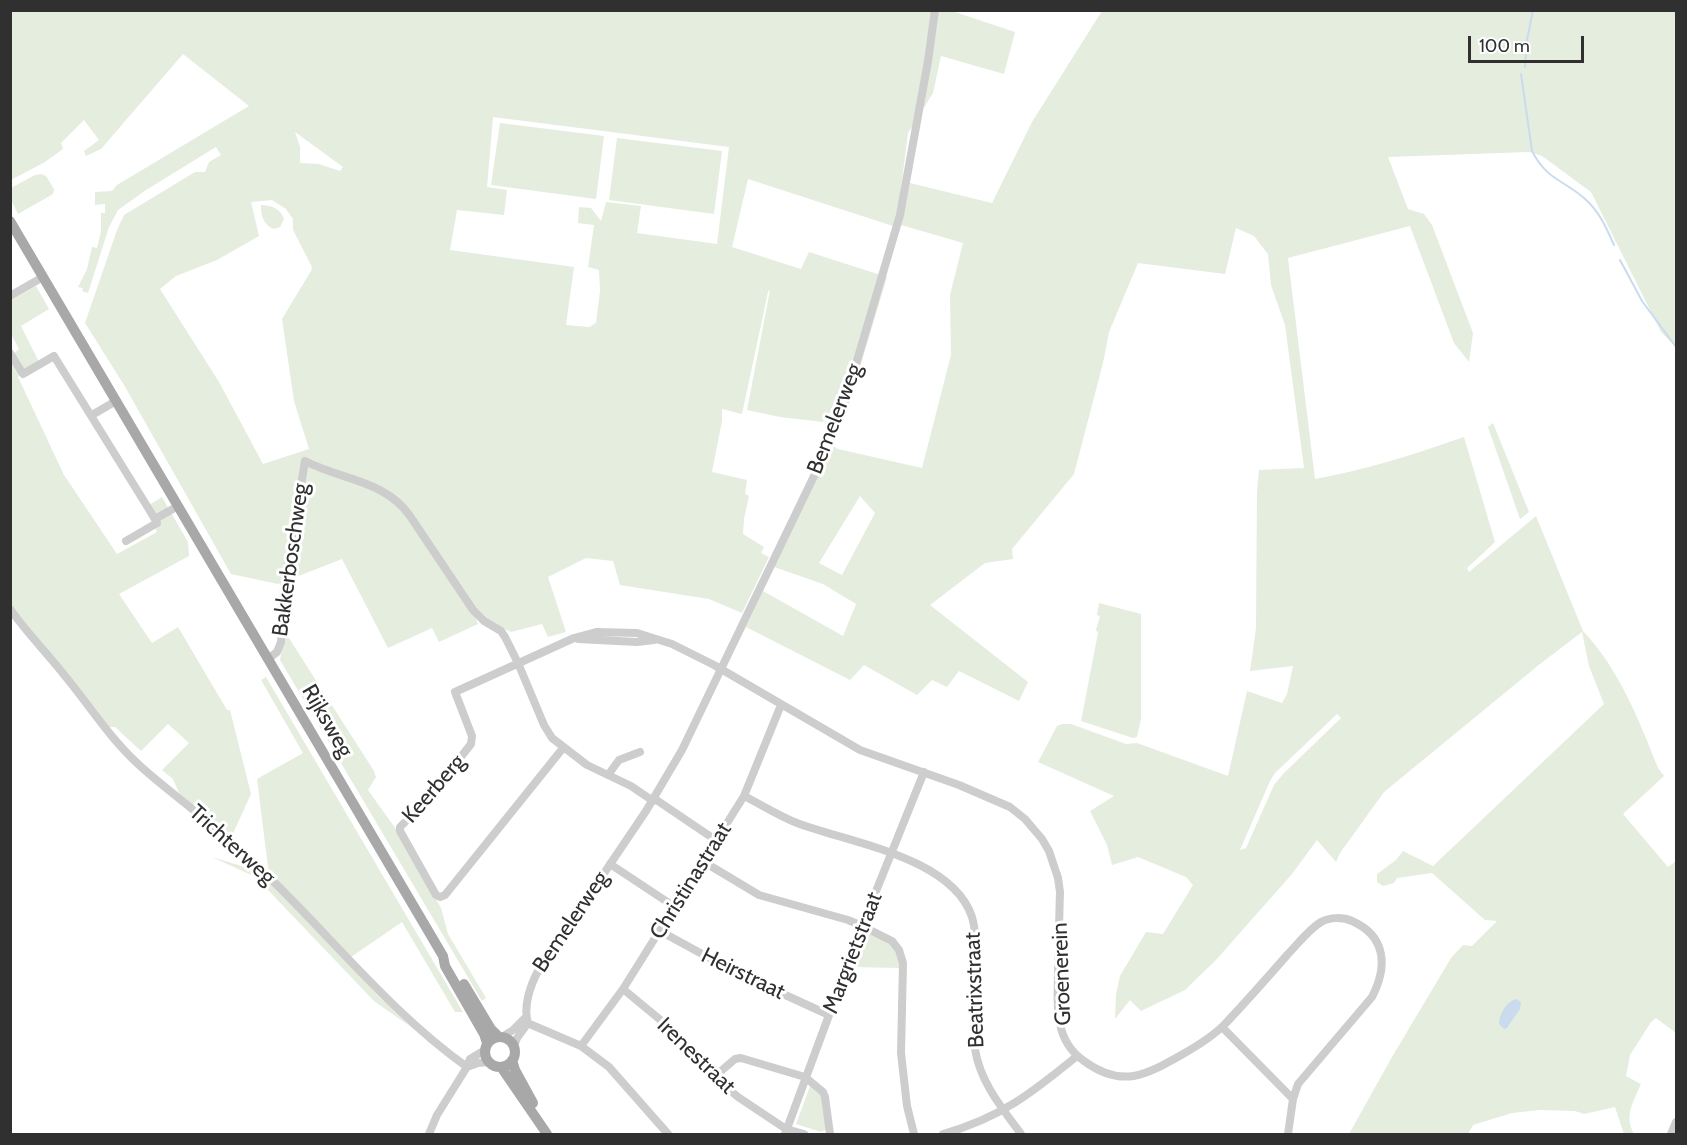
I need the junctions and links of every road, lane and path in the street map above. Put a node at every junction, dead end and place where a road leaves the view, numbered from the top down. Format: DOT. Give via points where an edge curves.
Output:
graph roads {
  1 [pos="935,10"];
  2 [pos="10,221"];
  3 [pos="43,277"];
  4 [pos="10,296"];
  5 [pos="11,354"];
  6 [pos="116,401"];
  7 [pos="92,415"];
  8 [pos="178,506"];
  9 [pos="155,519"];
  10 [pos="126,541"];
  11 [pos="10,609"];
  12 [pos="268,659"];
  13 [pos="518,663"];
  14 [pos="721,669"];
  15 [pos="780,705"];
  16 [pos="563,748"];
  17 [pos="640,752"];
  18 [pos="924,772"];
  19 [pos="608,775"];
  20 [pos="744,796"];
  21 [pos="654,800"];
  22 [pos="717,841"];
  23 [pos="892,854"];
  24 [pos="704,862"];
  25 [pos="610,864"];
  26 [pos="675,907"];
  27 [pos="862,926"];
  28 [pos="660,931"];
  29 [pos="443,956"];
  30 [pos="623,989"];
  31 [pos="829,1015"];
  32 [pos="526,1020"];
  33 [pos="1222,1027"];
  34 [pos="500,1037"];
  35 [pos="486,1047"];
  36 [pos="514,1047"];
  37 [pos="580,1047"];
  38 [pos="1077,1056"];
  39 [pos="512,1060"];
  40 [pos="489,1062"];
  41 [pos="467,1067"];
  42 [pos="501,1067"];
  43 [pos="714,1077"];
  44 [pos="805,1077"];
  45 [pos="1293,1099"];
  46 [pos="1004,1111"];
  47 [pos="1677,1122"];
  48 [pos="545,1130"];
  49 [pos="785,1132"];
  50 [pos="429,1134"];
  51 [pos="668,1134"];
  52 [pos="804,1134"];
  53 [pos="830,1134"];
  54 [pos="914,1134"];
  55 [pos="943,1134"];
  56 [pos="1021,1134"];
  57 [pos="1288,1134"];
  58 [pos="1671,1134"];
  1 -- 14 [label="street, Bemelerweg" via="900,214 853,377 827,449"];
  2 -- 3 [label="main road, Rijksweg"];
  3 -- 4 [label="street"];
  3 -- 6 [label="main road, Rijksweg"];
  5 -- 7 [label="street" via="23,374 54,356"];
  6 -- 7 [label="street"];
  6 -- 8 [label="main road, Rijksweg"];
  7 -- 9 [label="street"];
  8 -- 9 [label="street"];
  8 -- 12 [label="main road, Rijksweg"];
  9 -- 10 [label="street" via="157,523"];
  11 -- 41 [label="street, Trichterweg" via="137,763 266,875 385,998"];
  12 -- 13 [label="street, Bakkerboschweg" via="278,652 281,642 284,588 305,461 375,487 398,501 473,610 501,631"];
  12 -- 29 [label="main road, Rijksweg"];
  13 -- 14 [label="street, Groenerein" via="574,638 656,640"];
  13 -- 16 [label="street, Bakkerboschweg" via="548,732"];
  13 -- 16 [label="street, Keerberg" via="455,692 472,736 471,744 400,827 436,895 445,895"];
  14 -- 15 [label="street, Groenerein"];
  14 -- 21 [label="street, Bemelerweg"];
  15 -- 18 [label="street, Groenerein" via="860,750"];
  15 -- 20 [label="street, Christinastraat"];
  16 -- 19 [label="street, Bakkerboschweg"];
  17 -- 19 [label="street" via="619,760"];
  18 -- 23 [label="street, Margrietstraat"];
  18 -- 38 [label="street, Groenerein" via="1010,807 1033,827 1049,851 1060,892 1059,1023 1067,1044"];
  19 -- 21 [label="street, Bakkerboschweg"];
  20 -- 22 [label="street, Christinastraat"];
  20 -- 23 [label="street, Beatrixstraat" via="796,822"];
  21 -- 22 [label="street"];
  21 -- 25 [label="street, Bemelerweg"];
  22 -- 24 [label="street, Christinastraat"];
  23 -- 27 [label="street, Margrietstraat"];
  23 -- 46 [label="street, Beatrixstraat" via="946,881 968,907 976,939 976,1059"];
  24 -- 26 [label="street, Christinastraat"];
  24 -- 27 [label="street" via="759,895"];
  25 -- 26 [label="street, Bemelerweg"];
  25 -- 32 [label="street, Bemelerweg" via="538,971 530,988"];
  26 -- 28 [label="street, Christinastraat"];
  27 -- 31 [label="street, Margrietstraat"];
  27 -- 54 [label="street" via="892,941 903,963 901,1053"];
  28 -- 30 [label="street, Christinastraat"];
  28 -- 31 [label="street, Heirstraat" via="735,972"];
  29 -- 34 [label="main road, Rijksweg" via="451,962 491,1029"];
  29 -- 35 [label="main road, Rijksweg" via="484,1034"];
  30 -- 37 [label="street, Christinastraat"];
  30 -- 43 [label="street, Irenestraat" via="675,1032"];
  31 -- 44 [label="street, Margrietstraat"];
  32 -- 34 [label="street"];
  32 -- 36 [label="street, Bemelerweg"];
  32 -- 37 [label="street"];
  33 -- 38 [label="street, Groenerein" via="1140,1076 1104,1074"];
  33 -- 45 [label="street"];
  33 -- 45 [label="street, Groenerein" via="1321,922 1333,918 1348,920 1371,932 1381,957 1380,981 1372,997 1298,1084"];
  34 -- 35 [label="main road"];
  34 -- 36 [label="main road" via="510,1040"];
  35 -- 40 [label="main road"];
  35 -- 41 [label="street" via="470,1059"];
  36 -- 39 [label="main road"];
  37 -- 51 [label="street" via="609,1067"];
  38 -- 46 [label="street"];
  39 -- 42 [label="main road"];
  39 -- 48 [label="main road"];
  40 -- 41 [label="street"];
  40 -- 42 [label="main road"];
  41 -- 50 [label="street"];
  42 -- 48 [label="main road"];
  43 -- 44 [label="street" via="741,1058"];
  43 -- 49 [label="street, Irenestraat"];
  44 -- 49 [label="street, Margrietstraat"];
  44 -- 53 [label="street" via="823,1092"];
  45 -- 57 [label="street, Groenerein"];
  46 -- 55 [label="street"];
  46 -- 56 [label="street, Beatrixstraat"];
  47 -- 58 [label="street"];
  49 -- 52 [label="street, Irenestraat"];
}
